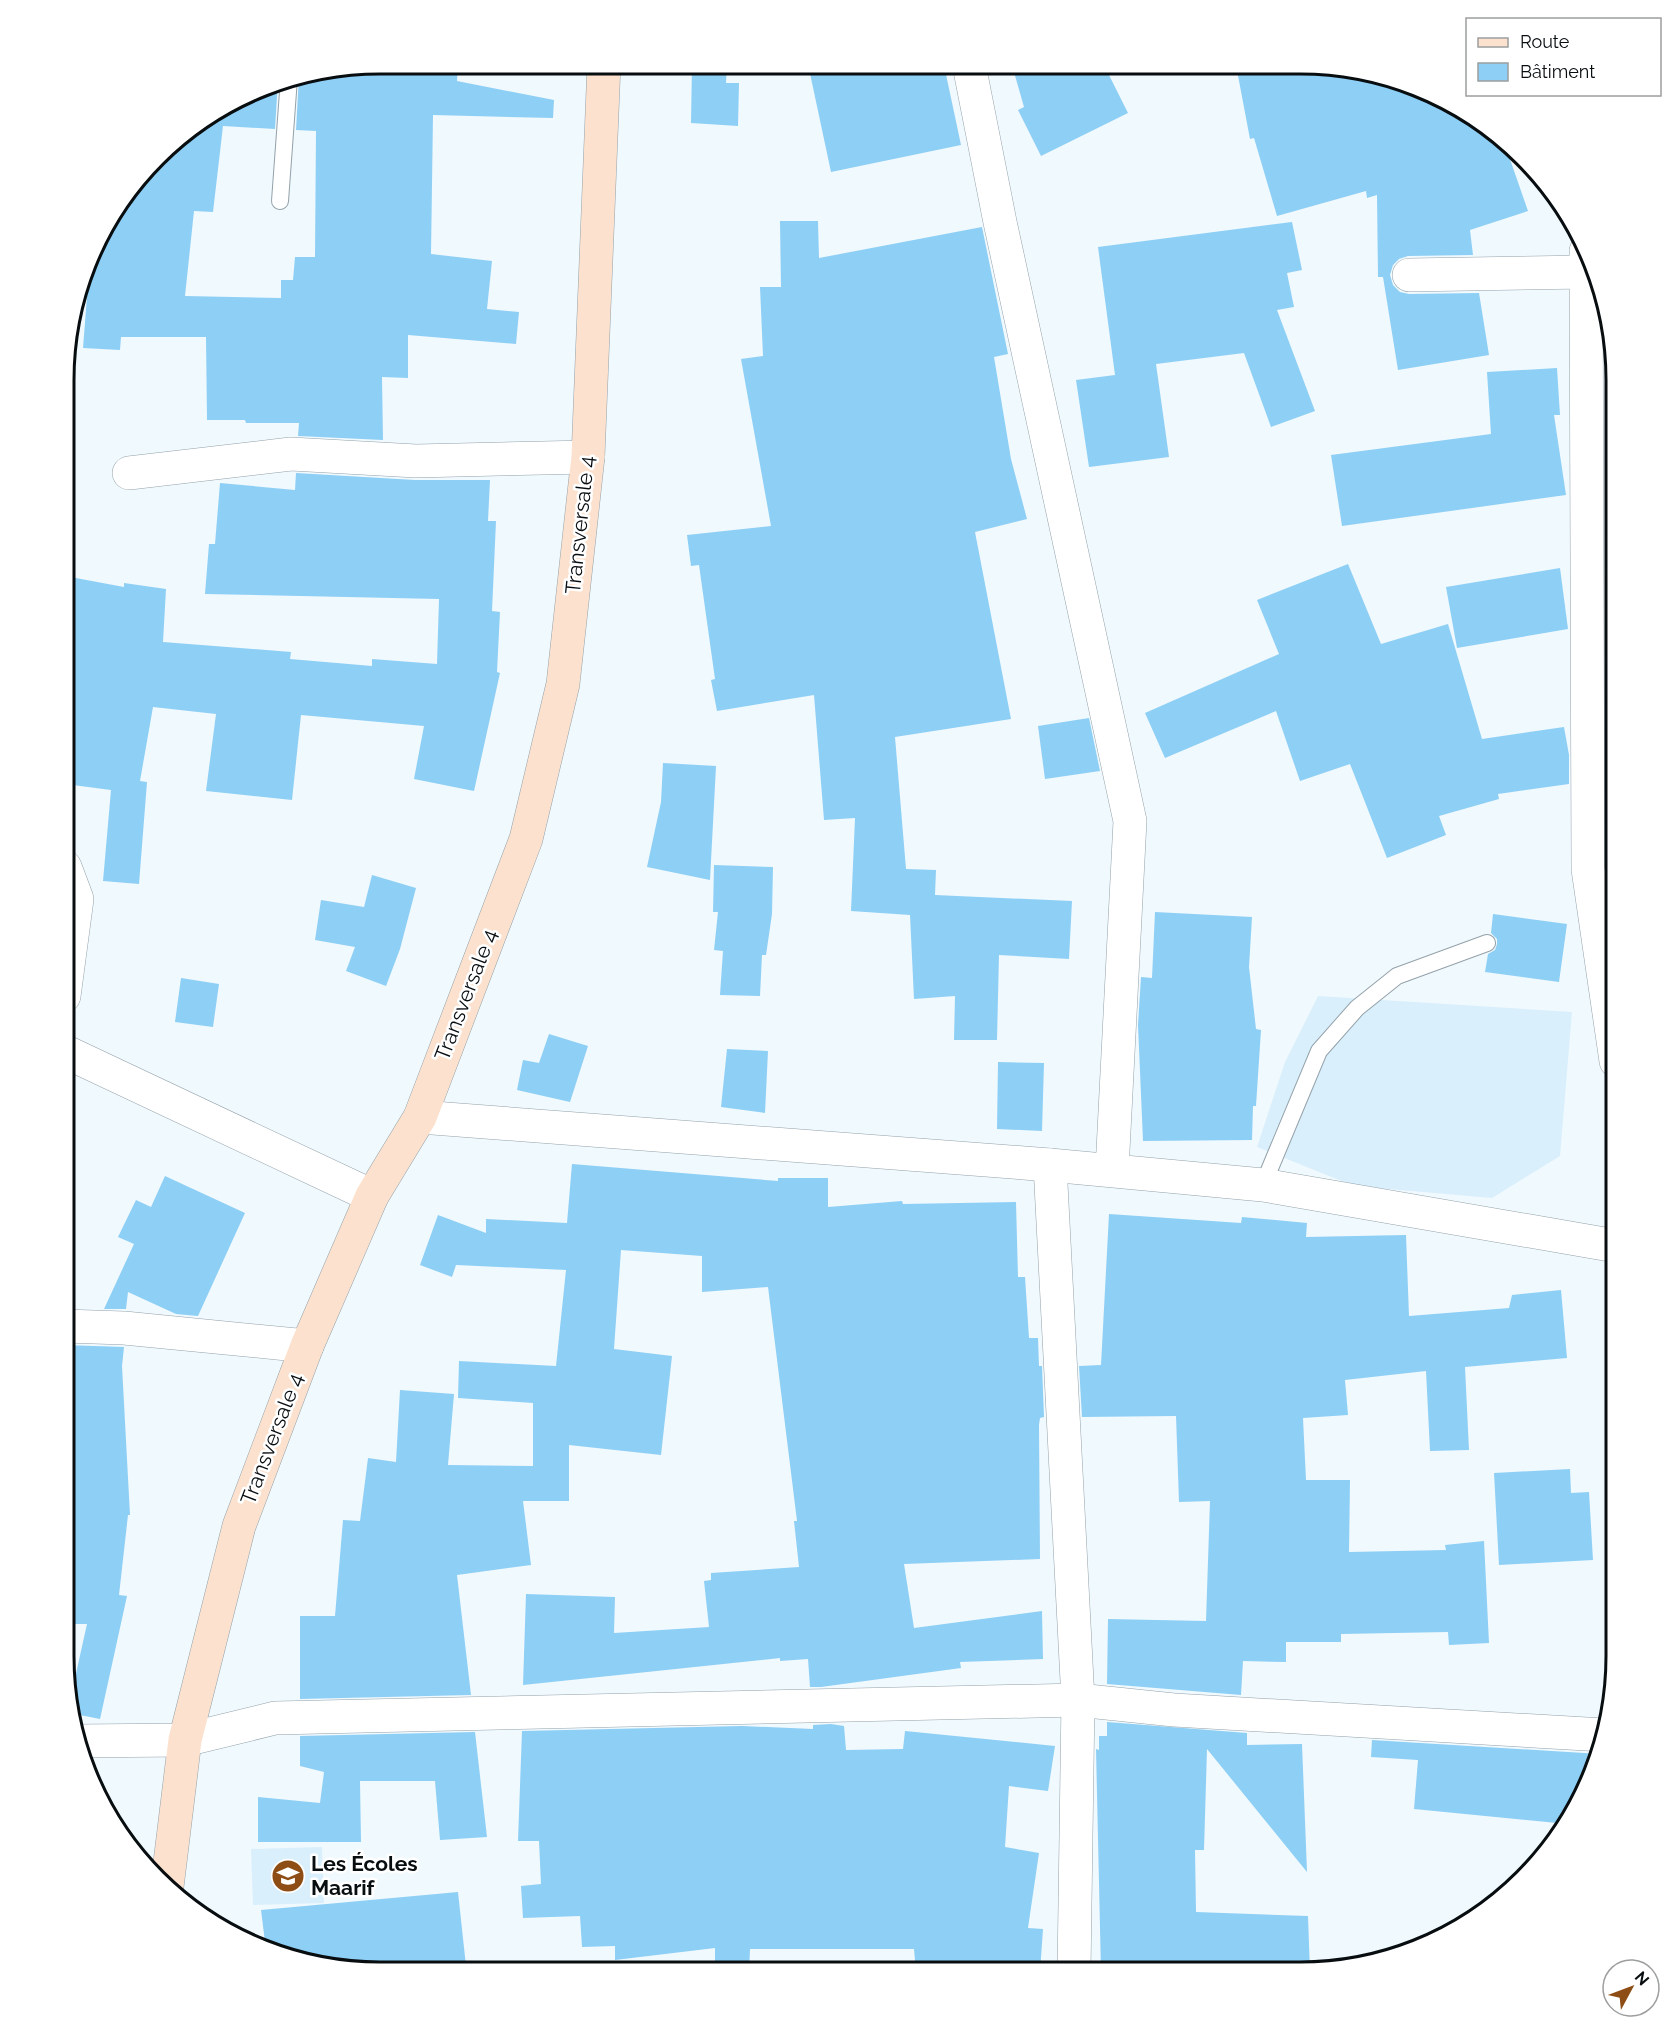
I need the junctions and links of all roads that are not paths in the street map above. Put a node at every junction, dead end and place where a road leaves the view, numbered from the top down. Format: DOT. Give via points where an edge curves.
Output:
graph roads {
  1 [pos="604,74"];
  2 [pos="971,74"];
  3 [pos="288,88"];
  4 [pos="280,201"];
  5 [pos="1581,261"];
  6 [pos="1586,273"];
  7 [pos="1409,275"];
  8 [pos="588,457"];
  9 [pos="129,473"];
  10 [pos="74,893"];
  11 [pos="74,915"];
  12 [pos="1487,943"];
  13 [pos="1606,992"];
  14 [pos="74,1056"];
  15 [pos="420,1117"];
  16 [pos="1050,1165"];
  17 [pos="1112,1170"];
  18 [pos="1263,1185"];
  19 [pos="372,1196"];
  20 [pos="1606,1244"];
  21 [pos="74,1326"];
  22 [pos="307,1346"];
  23 [pos="1078,1700"];
  24 [pos="1595,1734"];
  25 [pos="185,1740"];
  26 [pos="86,1741"];
  27 [pos="168,1877"];
  28 [pos="1074,1962"];
  1 -- 8 [label="main road, Transversale 4"];
  2 -- 17 [label="street" via="1130,821"];
  3 -- 4 [label="lane"];
  5 -- 7 [label="street"];
  6 -- 13 [label="street" via="1588,869"];
  8 -- 9 [label="street" via="416,461 291,454"];
  8 -- 15 [label="main road, Transversale 4" via="563,684 525,839"];
  10 -- 11 [label="street"];
  12 -- 18 [label="lane" via="1397,976 1357,1008 1319,1051"];
  14 -- 19 [label="street"];
  15 -- 16 [label="street"];
  15 -- 19 [label="main road, Transversale 4"];
  16 -- 17 [label="street"];
  16 -- 23 [label="street"];
  17 -- 18 [label="street"];
  18 -- 20 [label="street"];
  19 -- 22 [label="main road, Transversale 4"];
  21 -- 22 [label="street"];
  22 -- 25 [label="main road, Transversale 4" via="239,1526"];
  23 -- 24 [label="street" via="1174,1710"];
  23 -- 25 [label="street" via="275,1718"];
  23 -- 28 [label="street"];
  25 -- 26 [label="street"];
  25 -- 27 [label="main road, Transversale 4"];
}
